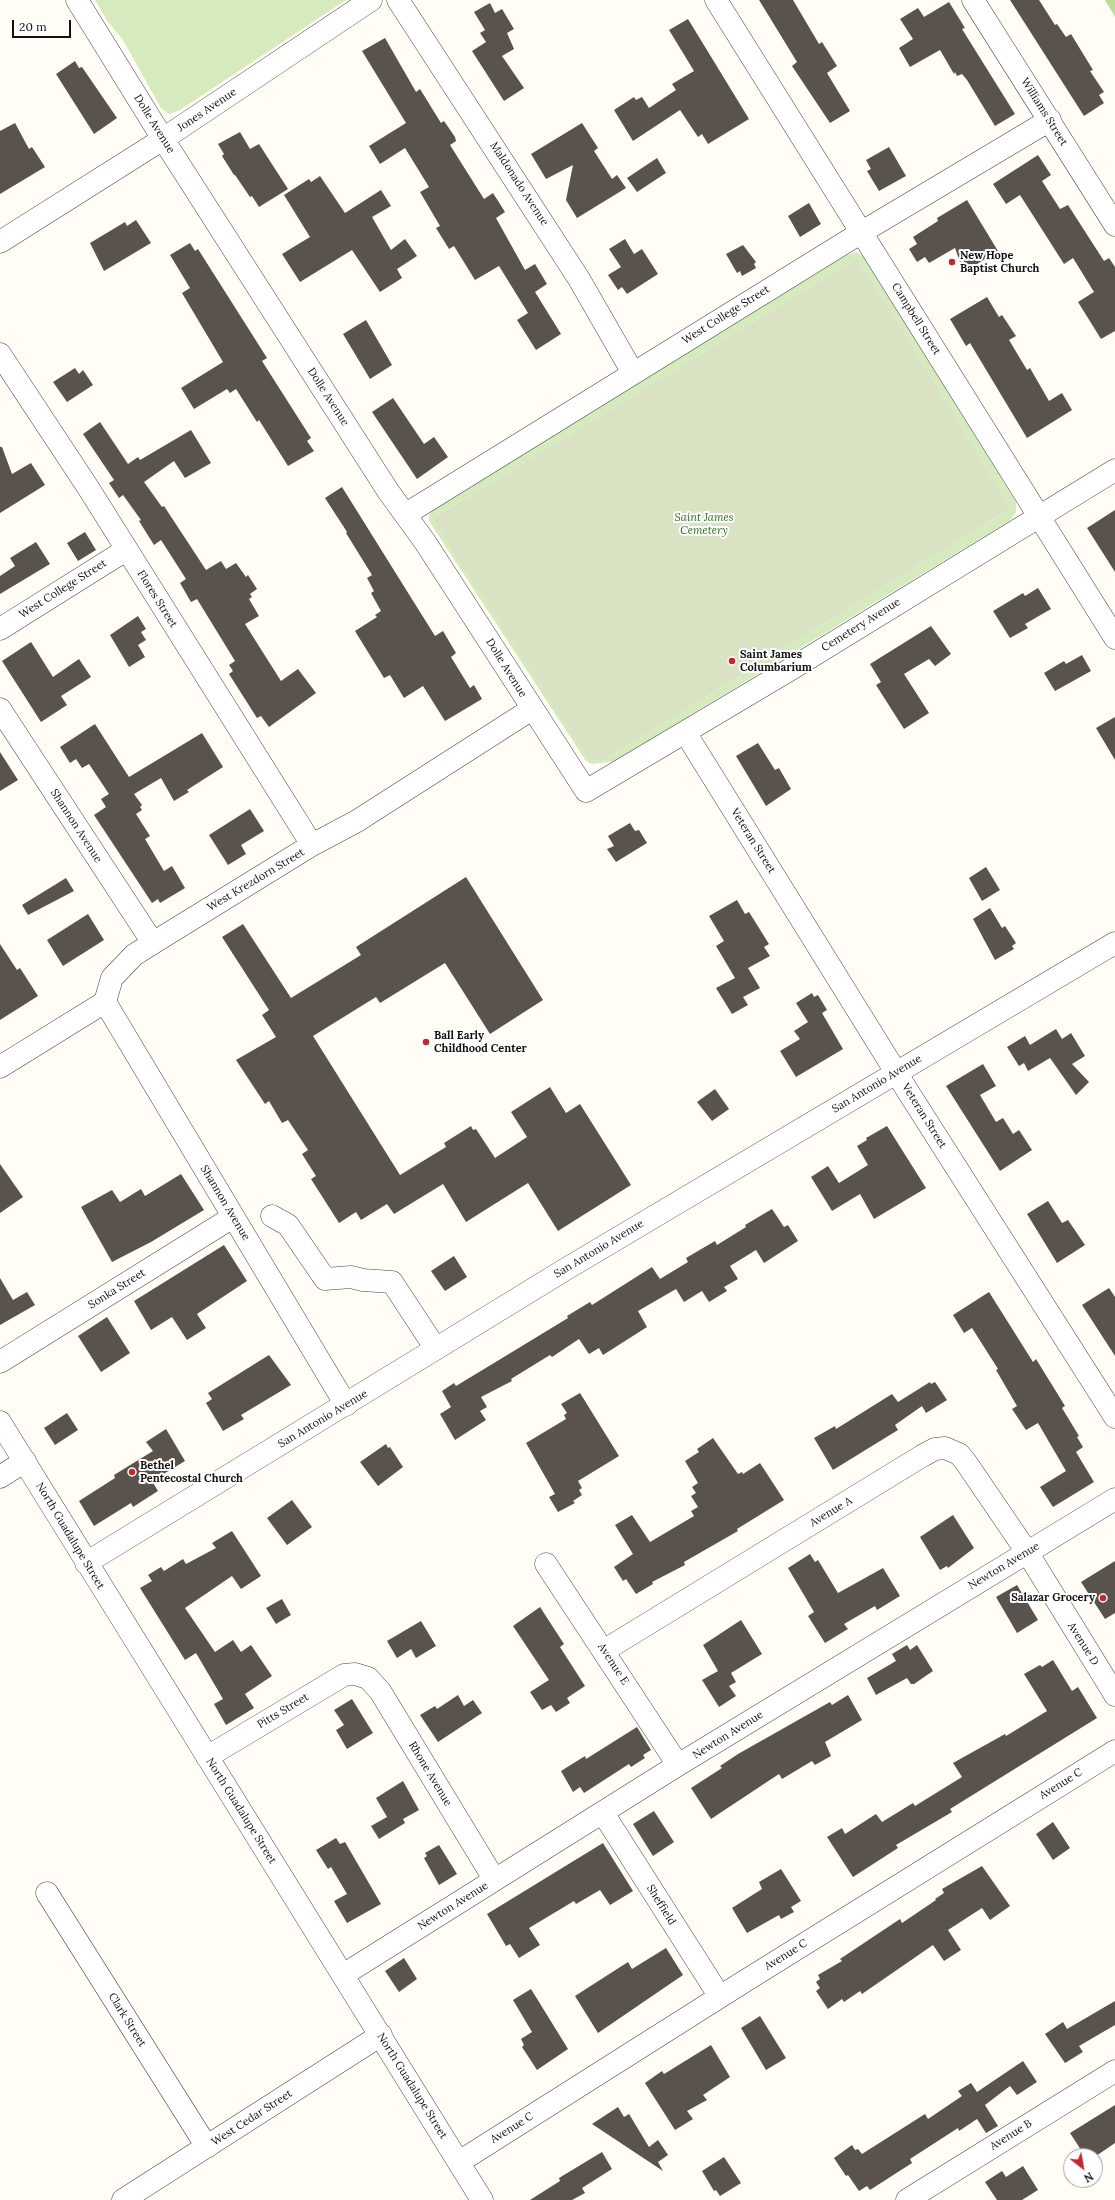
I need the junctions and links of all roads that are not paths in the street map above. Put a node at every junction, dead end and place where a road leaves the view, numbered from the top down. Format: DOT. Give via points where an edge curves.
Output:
graph roads {
  1 [pos="77,0"];
  2 [pos="371,0"];
  3 [pos="398,0"];
  4 [pos="716,0"];
  5 [pos="973,0"];
  6 [pos="1050,120"];
  7 [pos="163,139"];
  8 [pos="1115,225"];
  9 [pos="862,232"];
  10 [pos="0,242"];
  11 [pos="0,354"];
  12 [pos="633,373"];
  13 [pos="1115,470"];
  14 [pos="406,514"];
  15 [pos="1039,516"];
  16 [pos="126,550"];
  17 [pos="0,630"];
  18 [pos="1115,638"];
  19 [pos="0,708"];
  20 [pos="532,709"];
  21 [pos="685,732"];
  22 [pos="586,791"];
  23 [pos="312,845"];
  24 [pos="152,943"];
  25 [pos="1115,943"];
  26 [pos="105,1002"];
  27 [pos="0,1068"];
  28 [pos="897,1073"];
  29 [pos="272,1216"];
  30 [pos="234,1217"];
  31 [pos="436,1349"];
  32 [pos="0,1362"];
  33 [pos="346,1404"];
  34 [pos="1115,1416"];
  35 [pos="0,1422"];
  36 [pos="25,1461"];
  37 [pos="0,1477"];
  38 [pos="1115,1499"];
  39 [pos="1027,1552"];
  40 [pos="86,1563"];
  41 [pos="546,1564"];
  42 [pos="604,1650"];
  43 [pos="361,1675"];
  44 [pos="1115,1695"];
  45 [pos="1115,1751"];
  46 [pos="207,1757"];
  47 [pos="678,1765"];
  48 [pos="603,1813"];
  49 [pos="494,1879"];
  50 [pos="47,1892"];
  51 [pos="343,1975"];
  52 [pos="720,1997"];
  53 [pos="381,2035"];
  54 [pos="1115,2071"];
  55 [pos="207,2147"];
  56 [pos="459,2162"];
  57 [pos="123,2200"];
  58 [pos="482,2200"];
  59 [pos="907,2200"];
  1 -- 7 [label="street, Dolle Avenue"];
  2 -- 7 [label="street, Jones Avenue"];
  3 -- 12 [label="street, Maldonado Avenue" via="579,279"];
  4 -- 9 [label="street, Campbell Street"];
  5 -- 6 [label="street, Williams Street"];
  6 -- 8 [label="street, Williams Street"];
  6 -- 9 [label="street, West College Street"];
  7 -- 10 [label="street, Jones Avenue"];
  7 -- 14 [label="street, Dolle Avenue" via="388,491"];
  9 -- 12 [label="street, West College Street"];
  9 -- 15 [label="street, Campbell Street"];
  11 -- 16 [label="street, Flores Street"];
  12 -- 14 [label="street, West College Street"];
  13 -- 15 [label="street, Cemetery Avenue"];
  14 -- 20 [label="street, Dolle Avenue"];
  15 -- 18 [label="street, Campbell Street"];
  15 -- 21 [label="street, Cemetery Avenue"];
  16 -- 17 [label="street, West College Street"];
  16 -- 23 [label="street, Flores Street"];
  19 -- 24 [label="street, Shannon Avenue"];
  20 -- 22 [label="street, Dolle Avenue"];
  20 -- 23 [label="street, West Krezdorn Street" via="357,822"];
  21 -- 22 [label="street, Cemetery Avenue"];
  21 -- 28 [label="street, Veteran Street"];
  23 -- 24 [label="street, West Krezdorn Street"];
  24 -- 26 [label="street, West Krezdorn Street" via="130,959 112,978 106,991"];
  25 -- 28 [label="street, San Antonio Avenue"];
  26 -- 27 [label="street"];
  26 -- 30 [label="street, Shannon Avenue"];
  28 -- 31 [label="street, San Antonio Avenue"];
  28 -- 34 [label="street, Veteran Street"];
  29 -- 31 [label="street" via="288,1225 325,1279 351,1277 392,1282"];
  30 -- 32 [label="street, Sonka Street"];
  30 -- 33 [label="street, Shannon Avenue"];
  31 -- 33 [label="street, San Antonio Avenue"];
  33 -- 40 [label="street, San Antonio Avenue"];
  35 -- 36 [label="street, North Guadalupe Street"];
  36 -- 37 [label="street"];
  36 -- 40 [label="street, North Guadalupe Street"];
  38 -- 39 [label="street, Newton Avenue"];
  39 -- 42 [label="street, Avenue A" via="962,1457 952,1450 935,1449"];
  39 -- 44 [label="street, Avenue D"];
  39 -- 47 [label="street, Newton Avenue"];
  40 -- 46 [label="street, North Guadalupe Street"];
  41 -- 42 [label="street, Avenue E"];
  42 -- 47 [label="street, Avenue E"];
  43 -- 46 [label="street, Pitts Street" via="344,1675 333,1680"];
  43 -- 49 [label="street, Rhone Avenue" via="368,1678 380,1691"];
  45 -- 52 [label="street, Avenue C"];
  46 -- 51 [label="street, North Guadalupe Street"];
  47 -- 48 [label="street, Newton Avenue"];
  48 -- 49 [label="street, Newton Avenue"];
  48 -- 52 [label="street, Sheffield"];
  49 -- 51 [label="street, Newton Avenue"];
  50 -- 55 [label="street, Clark Street"];
  51 -- 53 [label="street, North Guadalupe Street"];
  52 -- 56 [label="street, Avenue C"];
  53 -- 55 [label="street, West Cedar Street"];
  53 -- 56 [label="street, North Guadalupe Street"];
  54 -- 59 [label="street, Avenue B"];
  55 -- 57 [label="street, West Cedar Street"];
  56 -- 58 [label="street, North Guadalupe Street"];
}
